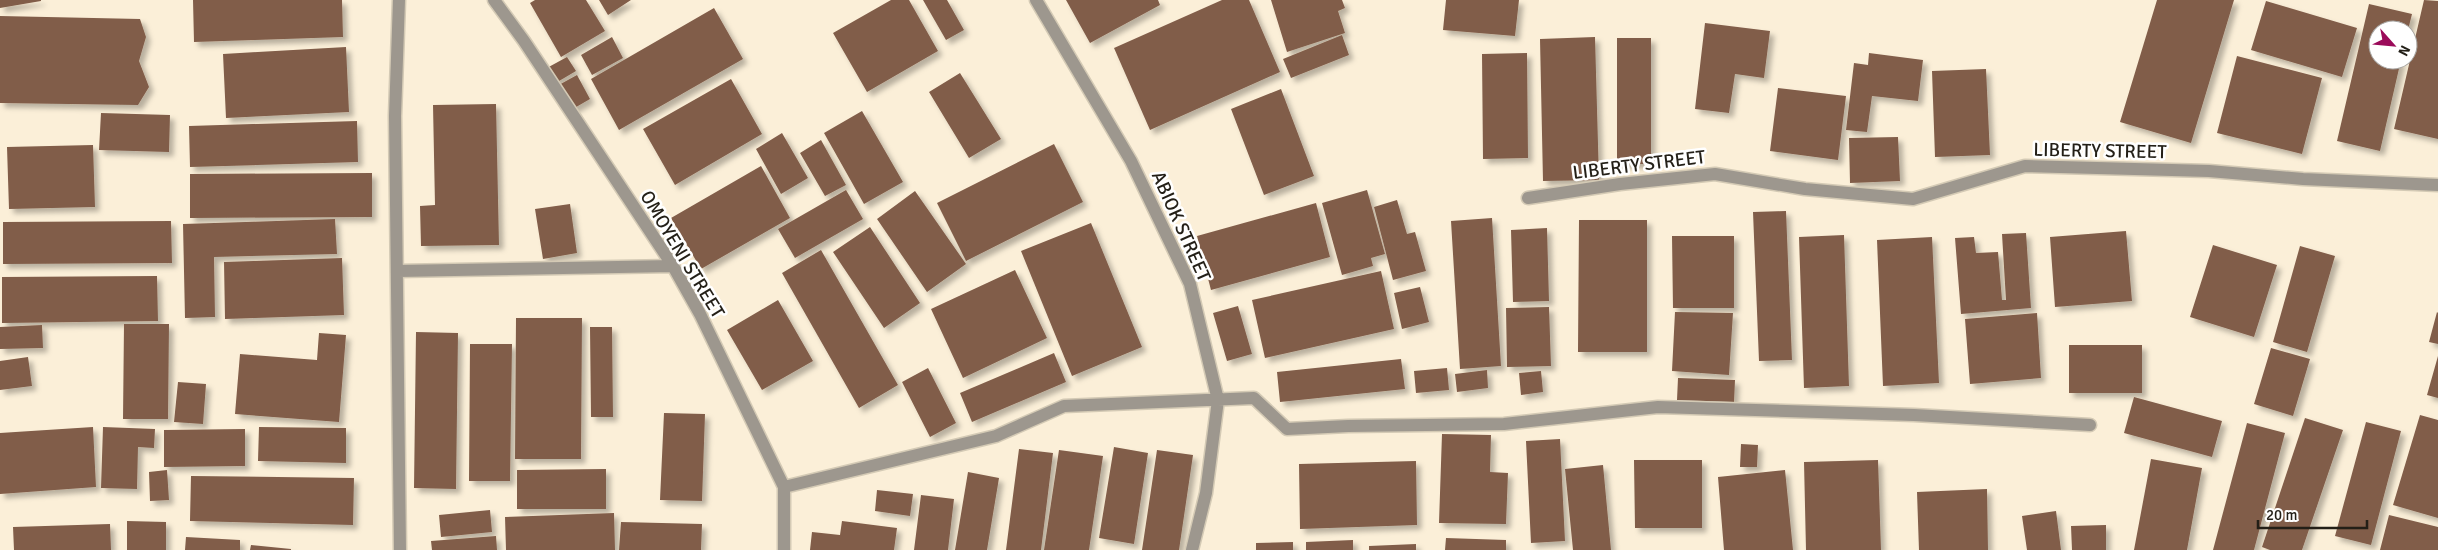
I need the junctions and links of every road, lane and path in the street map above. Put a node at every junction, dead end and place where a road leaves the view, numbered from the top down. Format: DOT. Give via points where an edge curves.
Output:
graph roads {
  1 [pos="399,0"];
  2 [pos="494,0"];
  3 [pos="1036,0"];
  4 [pos="2438,185"];
  5 [pos="1528,198"];
  6 [pos="673,266"];
  7 [pos="398,270"];
  8 [pos="1218,400"];
  9 [pos="2090,425"];
  10 [pos="784,487"];
  11 [pos="400,550"];
  12 [pos="784,550"];
  13 [pos="1192,550"];
  1 -- 7 [label="street" via="395,116"];
  2 -- 6 [label="street, OMOYENI STREET"];
  3 -- 8 [label="street, ABIOK STREET" via="1131,160 1190,284"];
  4 -- 5 [label="street, LIBERTY STREET" via="2025,166 1914,199 1805,189 1715,174"];
  6 -- 7 [label="street"];
  6 -- 10 [label="street, OMOYENI STREET" via="700,314"];
  7 -- 11 [label="street"];
  8 -- 9 [label="street" via="1254,398 1287,429 1504,424 1658,407 1914,415"];
  8 -- 10 [label="street" via="1064,406 996,436"];
  8 -- 13 [label="street, ABIOK STREET" via="1206,493"];
  10 -- 12 [label="street, OMOYENI STREET"];
}
